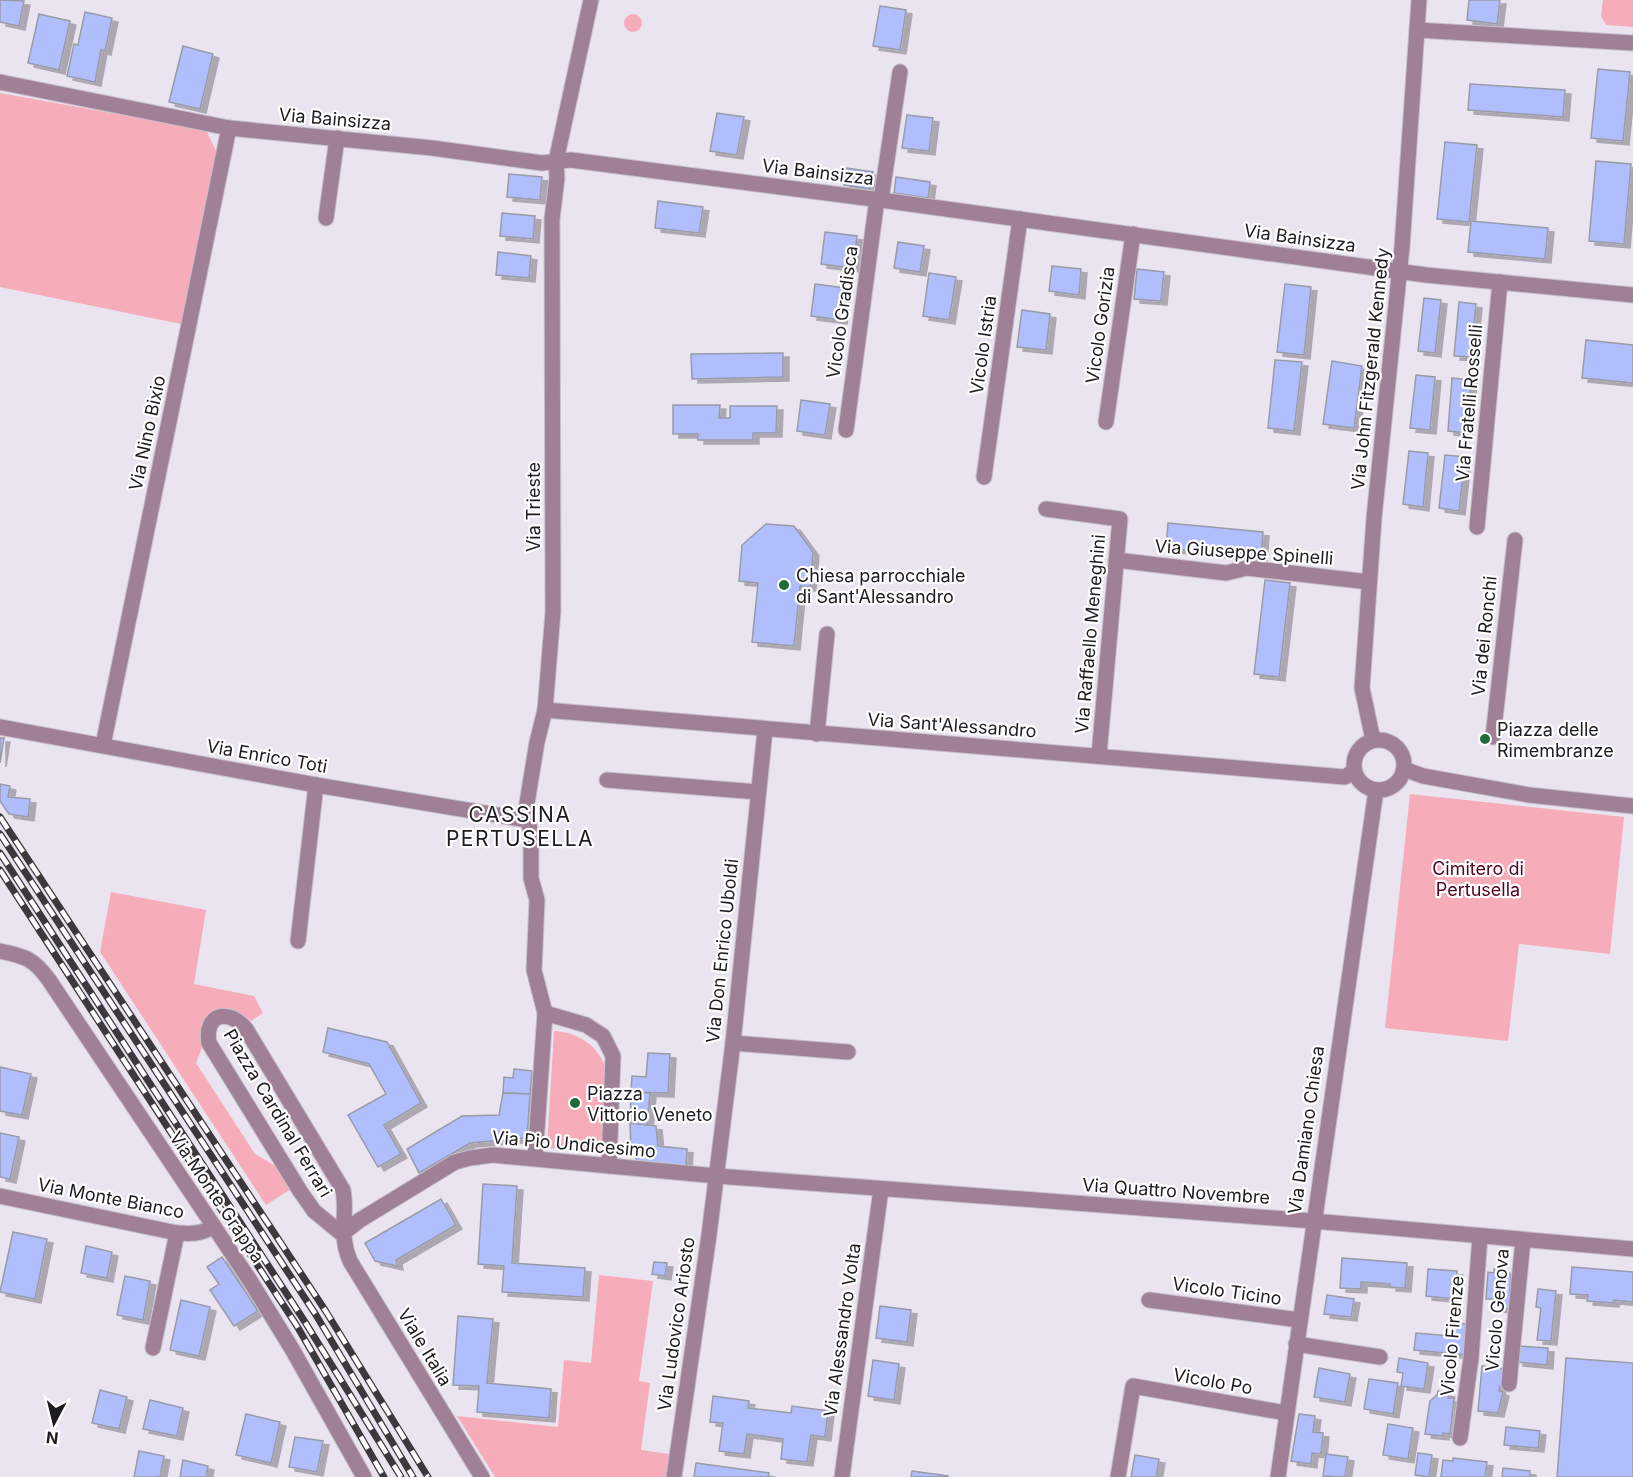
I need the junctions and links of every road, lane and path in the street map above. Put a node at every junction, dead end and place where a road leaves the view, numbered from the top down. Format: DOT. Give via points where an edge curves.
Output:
graph roads {
  1 [pos="591,0"];
  2 [pos="1419,0"];
  3 [pos="1417,30"];
  4 [pos="1633,43"];
  5 [pos="900,72"];
  6 [pos="0,82"];
  7 [pos="229,128"];
  8 [pos="337,138"];
  9 [pos="556,161"];
  10 [pos="879,199"];
  11 [pos="326,218"];
  12 [pos="1020,219"];
  13 [pos="1133,234"];
  14 [pos="1400,271"];
  15 [pos="1500,282"];
  16 [pos="1633,296"];
  17 [pos="1106,422"];
  18 [pos="846,430"];
  19 [pos="984,477"];
  20 [pos="1046,509"];
  21 [pos="1477,527"];
  22 [pos="1515,540"];
  23 [pos="1116,560"];
  24 [pos="1369,582"];
  25 [pos="827,634"];
  26 [pos="545,710"];
  27 [pos="0,727"];
  28 [pos="765,730"];
  29 [pos="817,734"];
  30 [pos="1493,737"];
  31 [pos="1373,740"];
  32 [pos="103,745"];
  33 [pos="1099,755"];
  34 [pos="1404,769"];
  35 [pos="1354,771"];
  36 [pos="607,780"];
  37 [pos="316,785"];
  38 [pos="1376,790"];
  39 [pos="758,792"];
  40 [pos="1633,806"];
  41 [pos="527,820"];
  42 [pos="298,941"];
  43 [pos="0,951"];
  44 [pos="545,1013"];
  45 [pos="733,1043"];
  46 [pos="848,1052"];
  47 [pos="535,1158"];
  48 [pos="609,1166"];
  49 [pos="717,1176"];
  50 [pos="881,1189"];
  51 [pos="0,1196"];
  52 [pos="1313,1221"];
  53 [pos="213,1227"];
  54 [pos="177,1233"];
  55 [pos="342,1234"];
  56 [pos="1480,1236"];
  57 [pos="1523,1240"];
  58 [pos="1633,1249"];
  59 [pos="1149,1300"];
  60 [pos="1299,1320"];
  61 [pos="1296,1344"];
  62 [pos="153,1348"];
  63 [pos="1380,1357"];
  64 [pos="1509,1384"];
  65 [pos="1286,1413"];
  66 [pos="1460,1438"];
  67 [pos="364,1477"];
  68 [pos="482,1477"];
  69 [pos="674,1477"];
  70 [pos="842,1477"];
  71 [pos="1118,1477"];
  72 [pos="1278,1477"];
  1 -- 9 [label="street, Via Trieste"];
  2 -- 3 [label="street, Via John Fitzgerald Kennedy"];
  3 -- 4 [label="street"];
  3 -- 14 [label="street, Via John Fitzgerald Kennedy"];
  5 -- 10 [label="street, Vicolo Gradisca"];
  6 -- 7 [label="street, Via Bainsizza"];
  7 -- 8 [label="street, Via Bainsizza"];
  7 -- 32 [label="street, Via Nino Bixio"];
  8 -- 9 [label="street, Via Bainsizza" via="542,163"];
  8 -- 11 [label="street"];
  9 -- 10 [label="street, Via Bainsizza"];
  9 -- 26 [label="street, Via Trieste" via="551,301 553,612"];
  10 -- 12 [label="street, Via Bainsizza"];
  10 -- 18 [label="street, Vicolo Gradisca"];
  12 -- 13 [label="street, Via Bainsizza"];
  12 -- 19 [label="street, Vicolo Istria"];
  13 -- 14 [label="street, Via Bainsizza"];
  13 -- 17 [label="street, Vicolo Gorizia"];
  14 -- 15 [label="street, Via Bainsizza"];
  14 -- 24 [label="street, Via John Fitzgerald Kennedy"];
  15 -- 16 [label="street, Via Bainsizza"];
  15 -- 21 [label="street, Via Fratelli Rosselli"];
  20 -- 23 [label="street, Via Raffaello Meneghini" via="1120,519"];
  22 -- 30 [label="street, Via dei Ronchi"];
  23 -- 24 [label="street, Via Giuseppe Spinelli" via="1226,573 1247,568"];
  23 -- 33 [label="street, Via Raffaello Meneghini"];
  24 -- 31 [label="street, Via John Fitzgerald Kennedy" via="1362,688"];
  25 -- 29 [label="street"];
  26 -- 28 [label="street, Via Sant'Alessandro"];
  26 -- 41 [label="street, Via Trieste"];
  27 -- 32 [label="street, Via Enrico Toti"];
  28 -- 29 [label="street, Via Sant'Alessandro"];
  28 -- 39 [label="street, Via Don Enrico Uboldi"];
  29 -- 33 [label="street, Via Sant'Alessandro"];
  31 -- 34 [label="street" via="1395,745 1404,759"];
  31 -- 35 [label="street" via="1356,755"];
  32 -- 37 [label="street, Via Enrico Toti"];
  33 -- 35 [label="street, Via Sant'Alessandro" via="1345,777"];
  34 -- 38 [label="street" via="1396,784"];
  34 -- 40 [label="street" via="1529,795"];
  35 -- 38 [label="street" via="1364,785"];
  36 -- 39 [label="street"];
  37 -- 41 [label="street, Via Enrico Toti"];
  37 -- 42 [label="street"];
  38 -- 52 [label="street, Via Damiano Chiesa"];
  39 -- 45 [label="street, Via Don Enrico Uboldi"];
  41 -- 44 [label="street, Via Trieste" via="531,878 537,900 534,970"];
  43 -- 53 [label="street, Via Monte Grappa" via="34,962 49,980"];
  44 -- 47 [label="street"];
  44 -- 48 [label="street" via="586,1025 603,1036 613,1056"];
  45 -- 46 [label="street"];
  45 -- 49 [label="street, Via Don Enrico Uboldi"];
  47 -- 48 [label="street, Via Pio Undicesimo"];
  47 -- 55 [label="street, Via Pio Undicesimo" via="493,1155 455,1162"];
  48 -- 49 [label="street, Via Pio Undicesimo"];
  49 -- 50 [label="street, Via Quattro Novembre"];
  49 -- 69 [label="street, Via Ludovico Ariosto"];
  50 -- 52 [label="street, Via Quattro Novembre"];
  50 -- 70 [label="street, Via Alessandro Volta"];
  51 -- 54 [label="street, Via Monte Bianco"];
  52 -- 56 [label="street, Via Quattro Novembre"];
  52 -- 60 [label="street, Via Damiano Chiesa"];
  53 -- 54 [label="street, Via Monte Bianco" via="195,1234"];
  53 -- 67 [label="street, Via Monte Grappa" via="292,1349"];
  54 -- 62 [label="street"];
  55 -- 55 [label="street, Piazza Cardinal Ferrari" via="343,1190 246,1029 229,1015 219,1016 210,1023 209,1043 300,1191 314,1211"];
  55 -- 68 [label="street, Viale Italia" via="350,1261"];
  56 -- 57 [label="street, Via Quattro Novembre"];
  56 -- 66 [label="street, Vicolo Firenze" via="1471,1358"];
  57 -- 58 [label="street, Via Quattro Novembre"];
  57 -- 64 [label="street, Vicolo Genova"];
  59 -- 60 [label="street, Vicolo Ticino"];
  60 -- 61 [label="street, Via Damiano Chiesa"];
  61 -- 63 [label="street"];
  61 -- 65 [label="street, Via Damiano Chiesa"];
  65 -- 71 [label="street, Vicolo Po" via="1133,1386"];
  65 -- 72 [label="street, Via Damiano Chiesa"];
}
